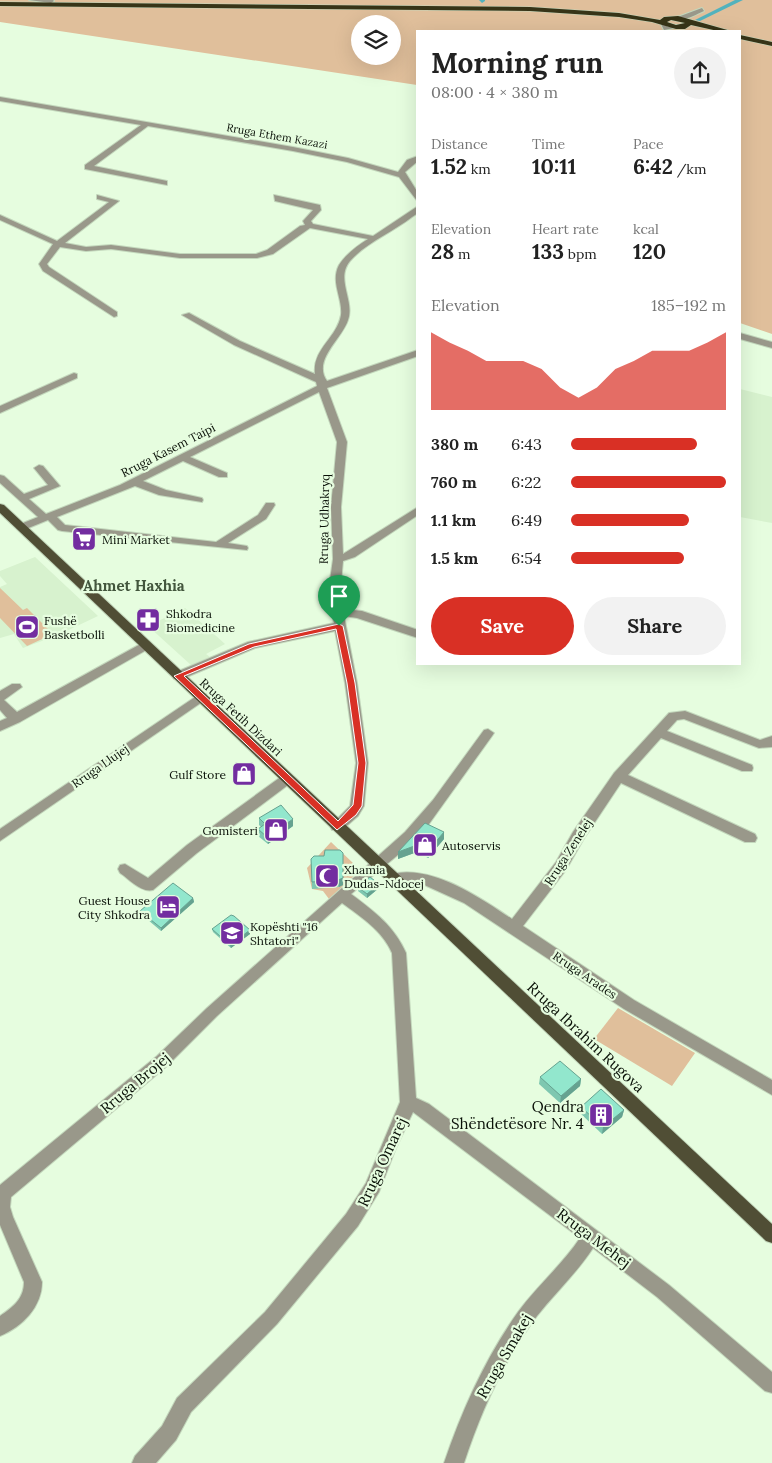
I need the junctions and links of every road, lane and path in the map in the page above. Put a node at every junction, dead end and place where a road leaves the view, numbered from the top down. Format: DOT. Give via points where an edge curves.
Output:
graph roads {
  1 [pos="32,0"];
  2 [pos="51,1"];
  3 [pos="0,2"];
  4 [pos="702,10"];
  5 [pos="685,23"];
  6 [pos="665,25"];
  7 [pos="707,30"];
  8 [pos="722,30"];
  9 [pos="741,36"];
  10 [pos="772,42"];
  11 [pos="0,99"];
  12 [pos="146,125"];
  13 [pos="416,159"];
  14 [pos="402,175"];
  15 [pos="164,183"];
  16 [pos="100,197"];
  17 [pos="277,197"];
  18 [pos="416,197"];
  19 [pos="416,210"];
  20 [pos="0,217"];
  21 [pos="405,218"];
  22 [pos="416,221"];
  23 [pos="310,226"];
  24 [pos="374,238"];
  25 [pos="58,244"];
  26 [pos="114,314"];
  27 [pos="186,315"];
  28 [pos="741,336"];
  29 [pos="772,345"];
  30 [pos="416,354"];
  31 [pos="74,376"];
  32 [pos="322,384"];
  33 [pos="0,410"];
  34 [pos="181,457"];
  35 [pos="39,468"];
  36 [pos="223,475"];
  37 [pos="0,478"];
  38 [pos="135,482"];
  39 [pos="21,498"];
  40 [pos="198,500"];
  41 [pos="270,505"];
  42 [pos="0,507"];
  43 [pos="416,511"];
  44 [pos="47,517"];
  45 [pos="22,527"];
  46 [pos="218,545"];
  47 [pos="243,548"];
  48 [pos="338,558"];
  49 [pos="337,612"];
  50 [pos="339,626"];
  51 [pos="416,633"];
  52 [pos="146,645"];
  53 [pos="178,676"];
  54 [pos="16,687"];
  55 [pos="0,697"];
  56 [pos="201,697"];
  57 [pos="0,703"];
  58 [pos="16,718"];
  59 [pos="0,728"];
  60 [pos="658,732"];
  61 [pos="488,733"];
  62 [pos="772,740"];
  63 [pos="747,768"];
  64 [pos="620,776"];
  65 [pos="287,779"];
  66 [pos="337,826"];
  67 [pos="0,836"];
  68 [pos="750,838"];
  69 [pos="377,863"];
  70 [pos="126,869"];
  71 [pos="393,880"];
  72 [pos="342,895"];
  73 [pos="515,926"];
  74 [pos="772,1088"];
  75 [pos="408,1102"];
  76 [pos="2,1191"];
  77 [pos="591,1236"];
  78 [pos="772,1236"];
  79 [pos="0,1327"];
  80 [pos="772,1384"];
  81 [pos="142,1463"];
  82 [pos="454,1463"];
  1 -- 2 [label="street"];
  2 -- 3 [label="highway"];
  2 -- 6 [label="highway" via="534,5 603,10"];
  3 -- 6 [label="highway" via="530,8 604,13"];
  4 -- 5 [label="street"];
  5 -- 6 [label="highway"];
  5 -- 6 [label="highway" via="678,18"];
  5 -- 7 [label="highway"];
  5 -- 8 [label="highway"];
  9 -- 10 [label="highway"];
  11 -- 12 [label="street, Rruga Ethem Kazazi"];
  12 -- 14 [label="street, Rruga Ethem Kazazi" via="293,149"];
  12 -- 15 [label="street" via="88,167"];
  13 -- 14 [label="street" via="405,167"];
  14 -- 18 [label="street"];
  16 -- 25 [label="street" via="115,201"];
  17 -- 23 [label="street" via="317,207 307,221"];
  19 -- 21 [label="street"];
  20 -- 25 [label="street"];
  21 -- 22 [label="street"];
  21 -- 24 [label="street"];
  23 -- 24 [label="street"];
  23 -- 25 [label="street" via="270,252 257,256 169,256 111,247 86,249"];
  24 -- 32 [label="street" via="343,266 340,286 345,316 321,357 318,366"];
  25 -- 26 [label="street" via="44,264 46,269"];
  27 -- 32 [label="street"];
  28 -- 29 [label="street"];
  30 -- 32 [label="street, Rruga Kasem Taipi"];
  31 -- 33 [label="street"];
  32 -- 34 [label="street, Rruga Kasem Taipi"];
  32 -- 48 [label="street, Rruga Udhakryq" via="342,442 336,507"];
  34 -- 36 [label="street"];
  34 -- 38 [label="street, Rruga Kasem Taipi"];
  35 -- 39 [label="street" via="55,486"];
  37 -- 39 [label="street"];
  38 -- 40 [label="street" via="163,493"];
  38 -- 44 [label="street, Rruga Kasem Taipi"];
  39 -- 44 [label="street"];
  41 -- 46 [label="street" via="262,517"];
  42 -- 45 [label="main road, Rruga Fetih Dizdari"];
  43 -- 48 [label="street" via="351,555"];
  44 -- 45 [label="street, Rruga Kasem Taipi"];
  44 -- 46 [label="street" via="62,528"];
  45 -- 52 [label="main road, Rruga Fetih Dizdari"];
  46 -- 47 [label="street"];
  48 -- 49 [label="street, Rruga Udhakryq" via="334,594"];
  49 -- 50 [label="street, Rruga Udhakryq"];
  49 -- 51 [label="street" via="358,614"];
  50 -- 53 [label="street" via="252,645"];
  50 -- 66 [label="street, Rruga Udhakryq" via="362,763 358,806"];
  52 -- 53 [label="main road, Rruga Fetih Dizdari"];
  52 -- 58 [label="street"];
  53 -- 56 [label="main road, Rruga Fetih Dizdari"];
  54 -- 55 [label="street"];
  56 -- 65 [label="main road, Rruga Fetih Dizdari"];
  56 -- 67 [label="street, Rruga Llujej"];
  57 -- 58 [label="street"];
  58 -- 59 [label="street"];
  60 -- 62 [label="street, Rruga Zenelej" via="678,714 759,744"];
  60 -- 63 [label="street"];
  60 -- 64 [label="street, Rruga Zenelej"];
  61 -- 69 [label="street, Rruga Brojej" via="421,824"];
  64 -- 68 [label="street"];
  64 -- 73 [label="street, Rruga Zenelej"];
  65 -- 66 [label="main road, Rruga Fetih Dizdari"];
  65 -- 70 [label="street" via="148,886"];
  66 -- 69 [label="main road, Rruga Fetih Dizdari"];
  69 -- 71 [label="main road, Rruga Ibrahim Rugova"];
  69 -- 72 [label="street, Rruga Brojej"];
  71 -- 73 [label="street, Rruga Arades" via="407,876 424,879"];
  71 -- 78 [label="main road, Rruga Ibrahim Rugova"];
  72 -- 75 [label="street, Rruga Omarej" via="388,932 399,953"];
  72 -- 76 [label="street, Rruga Brojej" via="162,1061"];
  73 -- 74 [label="street, Rruga Arades" via="581,975"];
  75 -- 77 [label="street, Rruga Mehej" via="423,1109"];
  75 -- 81 [label="street, Rruga Omarej" via="373,1186 352,1220 271,1318 184,1405 157,1449"];
  76 -- 79 [label="street, Rruga Brojej" via="2,1208 34,1291 29,1303"];
  77 -- 80 [label="street, Rruga Mehej"];
  77 -- 82 [label="street, Rruga Smakej" via="524,1318 507,1346 465,1428"];
}
